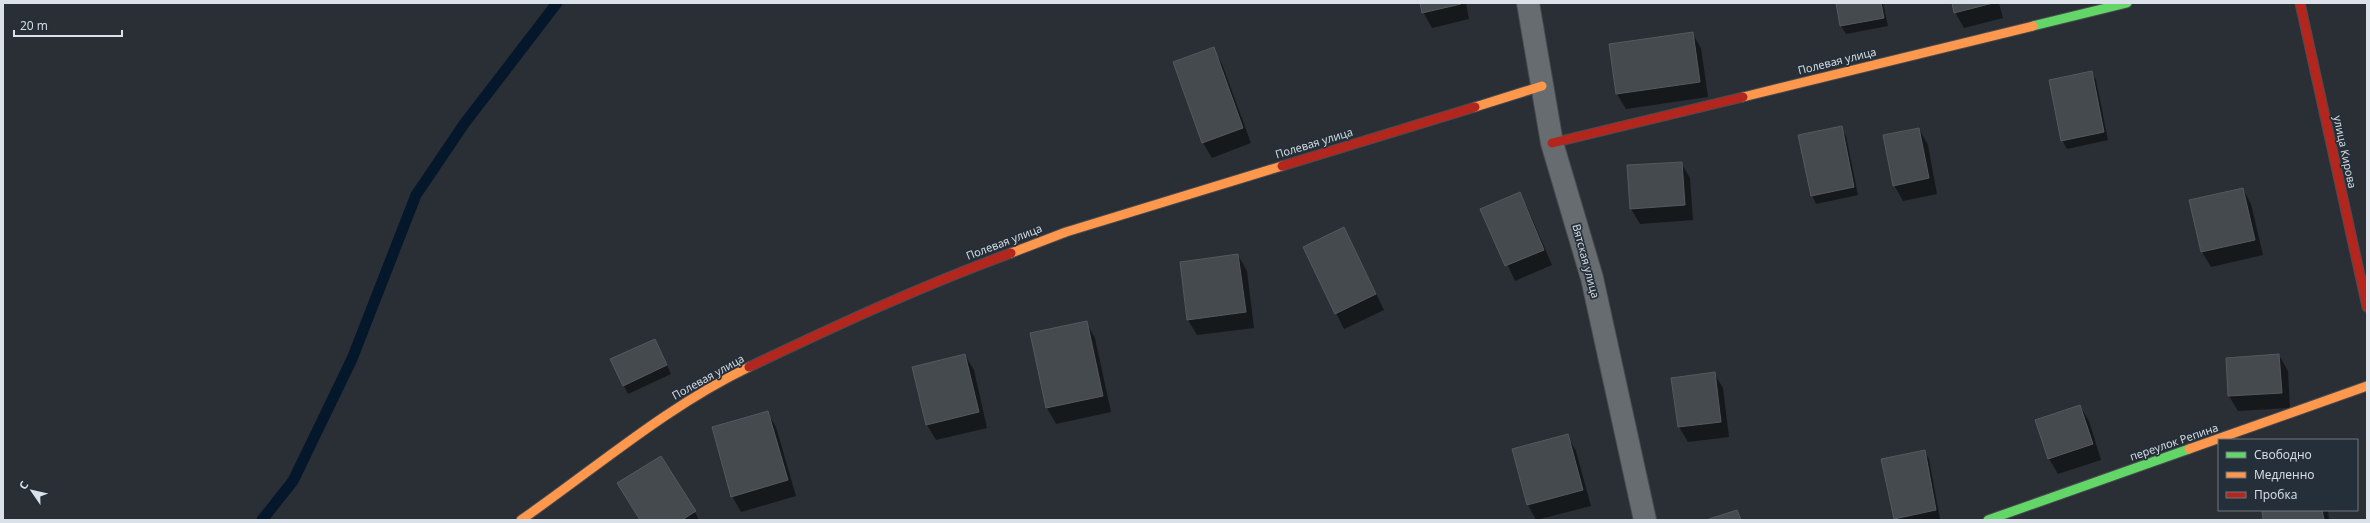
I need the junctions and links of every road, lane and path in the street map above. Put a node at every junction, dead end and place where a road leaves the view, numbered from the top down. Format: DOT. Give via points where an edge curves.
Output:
graph roads {
  1 [pos="1528,3"];
  2 [pos="2127,3"];
  3 [pos="2300,3"];
  4 [pos="1542,86"];
  5 [pos="1552,143"];
  6 [pos="2367,307"];
  7 [pos="2367,386"];
  8 [pos="521,520"];
  9 [pos="1645,520"];
  10 [pos="1988,520"];
  1 -- 4 [label="street, Вятская улица"];
  2 -- 5 [label="street, Полевая улица"];
  3 -- 6 [label="street, улица Кирова"];
  4 -- 5 [label="street, Вятская улица"];
  4 -- 8 [label="street, Полевая улица" via="1066,232 943,278 722,380 644,428 570,486"];
  5 -- 9 [label="street, Вятская улица" via="1592,278"];
  7 -- 10 [label="street, переулок Репина"];
}
